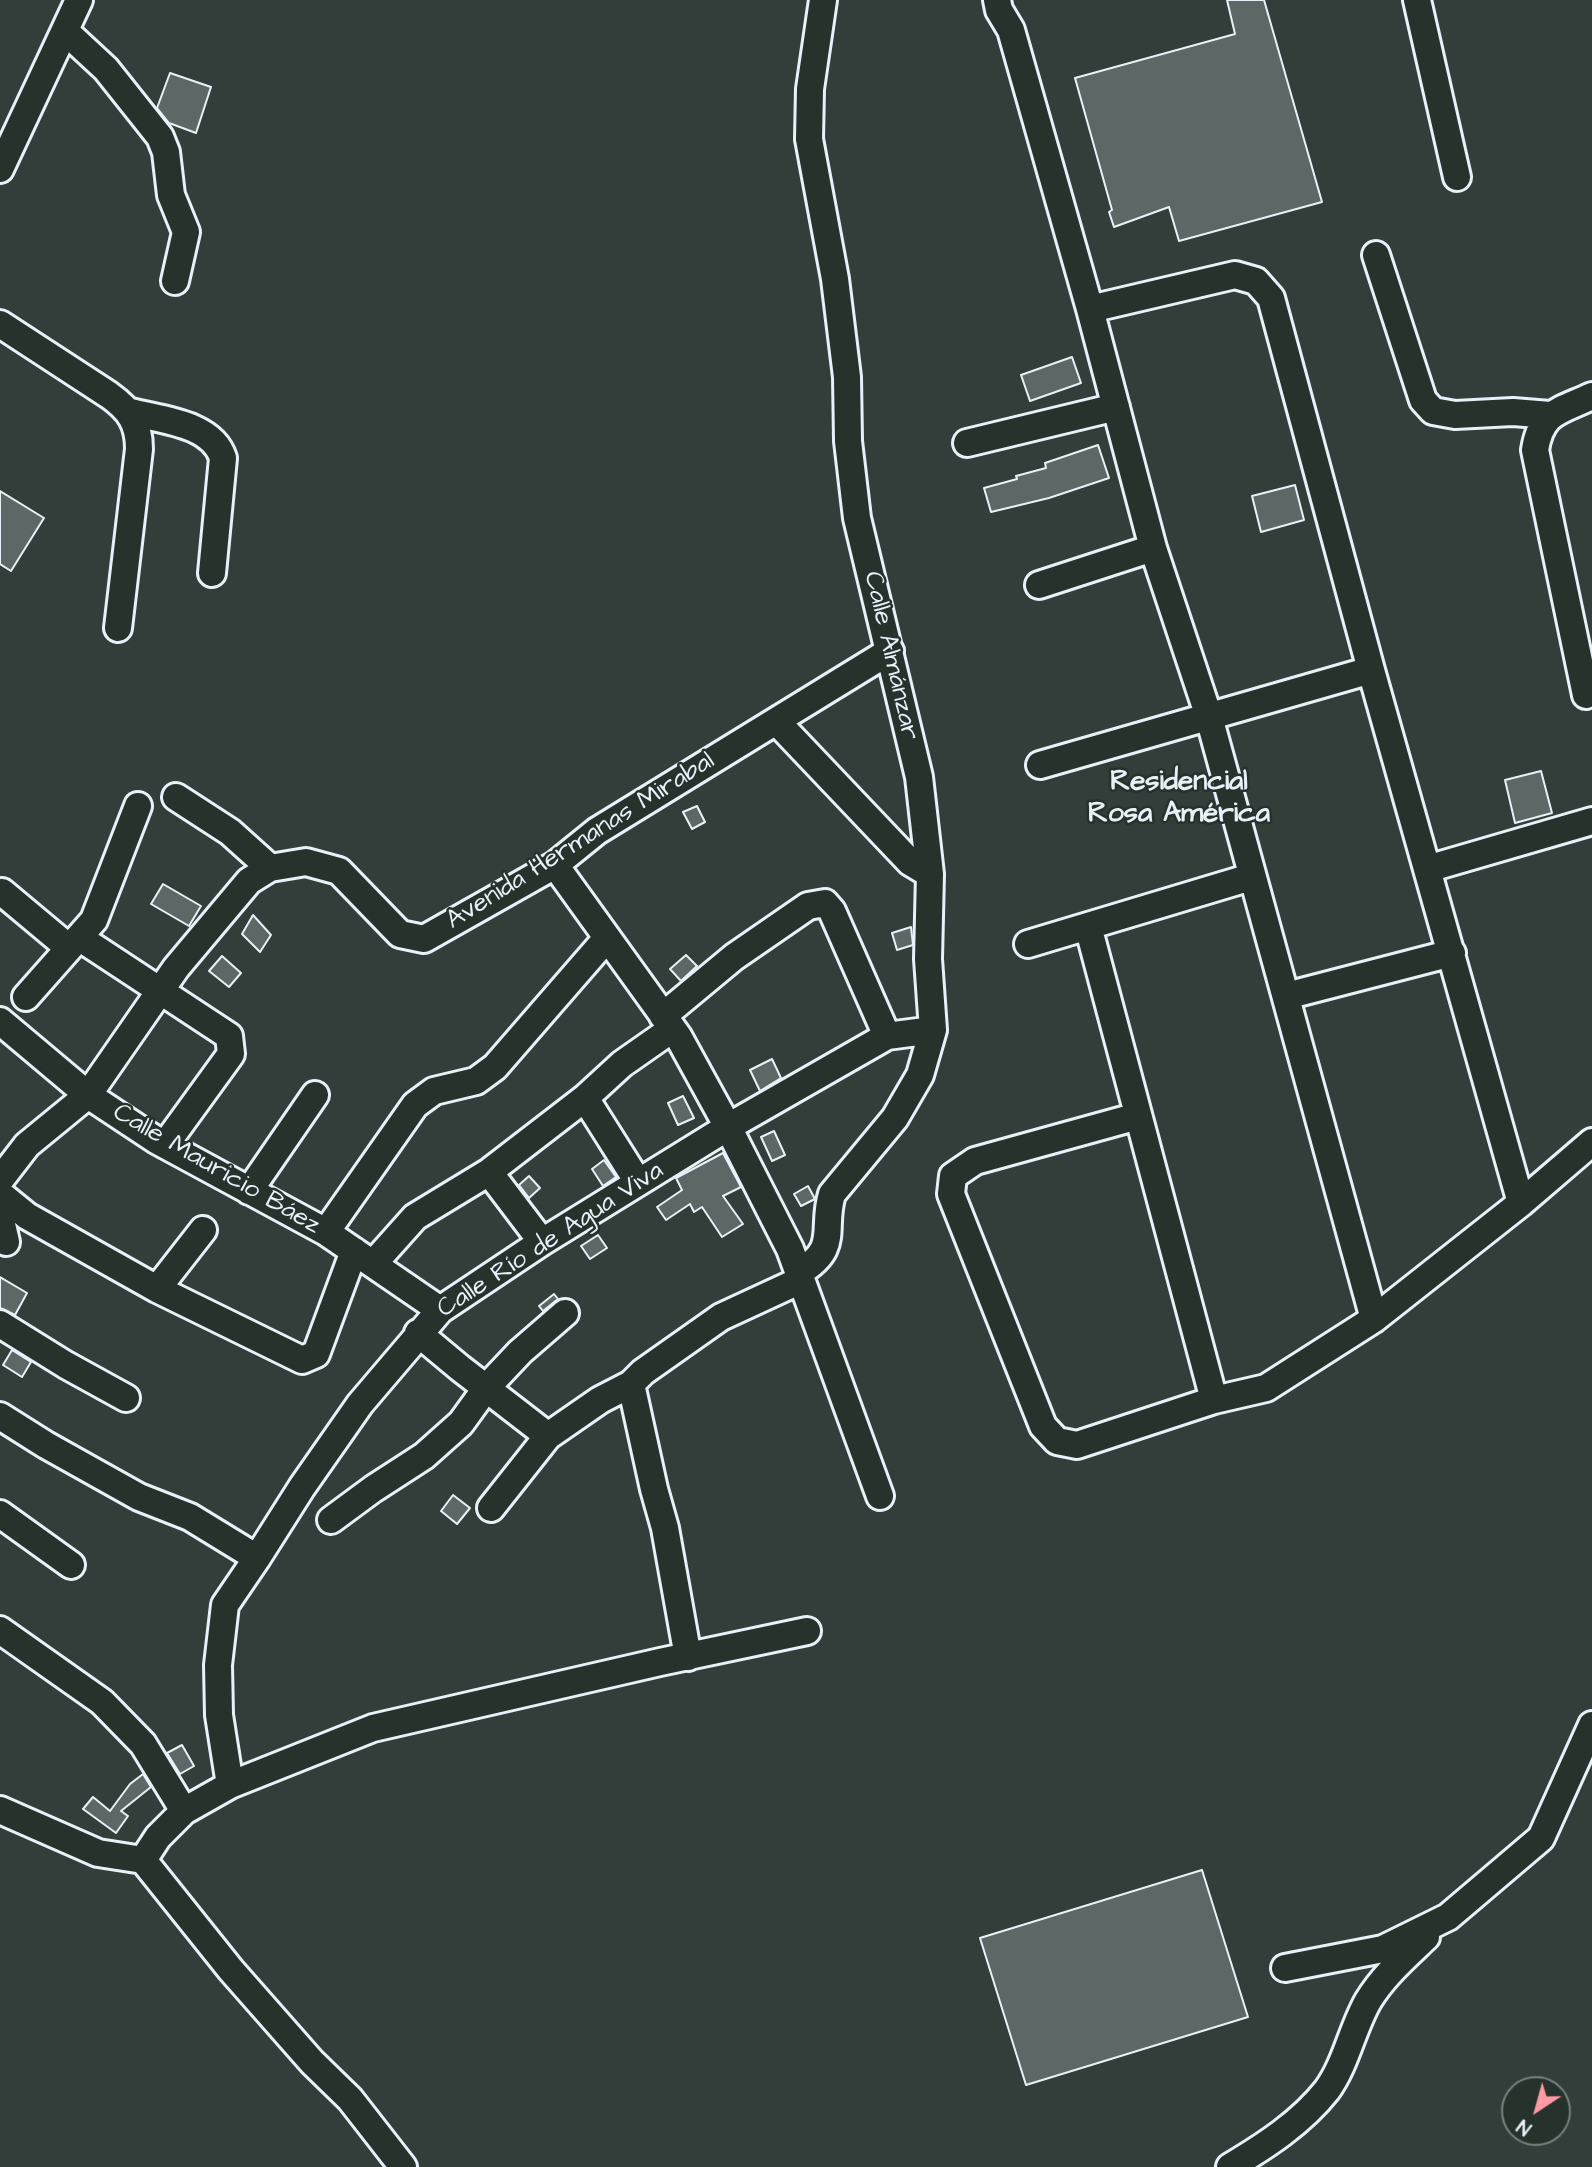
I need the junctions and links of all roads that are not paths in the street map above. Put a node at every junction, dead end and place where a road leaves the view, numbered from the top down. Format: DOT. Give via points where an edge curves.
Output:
graph roads {
  1 [pos="79,0"];
  2 [pos="823,0"];
  3 [pos="998,0"];
  4 [pos="1017,0"];
  5 [pos="1417,0"];
  6 [pos="1011,30"];
  7 [pos="65,31"];
  8 [pos="0,169"];
  9 [pos="1457,177"];
  10 [pos="1376,255"];
  11 [pos="175,281"];
  12 [pos="1090,309"];
  13 [pos="0,324"];
  14 [pos="1592,396"];
  15 [pos="1115,407"];
  16 [pos="131,412"];
  17 [pos="1550,415"];
  18 [pos="967,443"];
  19 [pos="1153,548"];
  20 [pos="212,573"];
  21 [pos="1039,585"];
  22 [pos="117,628"];
  23 [pos="890,651"];
  24 [pos="1371,670"];
  25 [pos="1586,695"];
  26 [pos="1209,717"];
  27 [pos="777,722"];
  28 [pos="1040,765"];
  29 [pos="176,796"];
  30 [pos="138,806"];
  31 [pos="1592,821"];
  32 [pos="555,865"];
  33 [pos="270,868"];
  34 [pos="1427,869"];
  35 [pos="930,874"];
  36 [pos="1251,877"];
  37 [pos="2,892"];
  38 [pos="1088,926"];
  39 [pos="607,938"];
  40 [pos="74,943"];
  41 [pos="1028,944"];
  42 [pos="1452,953"];
  43 [pos="161,990"];
  44 [pos="1286,996"];
  45 [pos="26,997"];
  46 [pos="0,1021"];
  47 [pos="668,1023"];
  48 [pos="933,1030"];
  49 [pos="887,1036"];
  50 [pos="88,1094"];
  51 [pos="315,1095"];
  52 [pos="585,1098"];
  53 [pos="1138,1116"];
  54 [pos="728,1127"];
  55 [pos="1592,1142"];
  56 [pos="165,1145"];
  57 [pos="488,1172"];
  58 [pos="0,1180"];
  59 [pos="638,1182"];
  60 [pos="249,1191"];
  61 [pos="0,1194"];
  62 [pos="1521,1203"];
  63 [pos="0,1216"];
  64 [pos="203,1230"];
  65 [pos="326,1232"];
  66 [pos="6,1242"];
  67 [pos="542,1242"];
  68 [pos="363,1258"];
  69 [pos="799,1276"];
  70 [pos="157,1289"];
  71 [pos="440,1310"];
  72 [pos="565,1313"];
  73 [pos="1374,1318"];
  74 [pos="0,1324"];
  75 [pos="418,1333"];
  76 [pos="631,1384"];
  77 [pos="487,1387"];
  78 [pos="126,1398"];
  79 [pos="1214,1400"];
  80 [pos="0,1416"];
  81 [pos="548,1436"];
  82 [pos="880,1496"];
  83 [pos="491,1508"];
  84 [pos="0,1514"];
  85 [pos="331,1520"];
  86 [pos="257,1558"];
  87 [pos="71,1565"];
  88 [pos="0,1630"];
  89 [pos="807,1631"];
  90 [pos="688,1657"];
  91 [pos="1592,1725"];
  92 [pos="230,1785"];
  93 [pos="0,1810"];
  94 [pos="184,1811"];
  95 [pos="143,1860"];
  96 [pos="1448,1917"];
  97 [pos="1285,1968"];
  98 [pos="403,2167"];
  99 [pos="1230,2167"];
  1 -- 7 [label="street"];
  2 -- 23 [label="street, Calle Almánzar" via="810,89 809,139 835,279 857,518"];
  3 -- 6 [label="street"];
  4 -- 6 [label="street"];
  5 -- 9 [label="street"];
  6 -- 12 [label="street"];
  7 -- 8 [label="street"];
  7 -- 11 [label="street" via="106,69 160,137 171,195 186,232"];
  10 -- 17 [label="street" via="1423,400 1433,411"];
  12 -- 15 [label="street"];
  12 -- 24 [label="street" via="1235,275 1265,289"];
  13 -- 16 [label="street"];
  14 -- 17 [label="street"];
  15 -- 18 [label="street"];
  15 -- 19 [label="street"];
  16 -- 20 [label="street" via="197,430 220,446 223,458"];
  16 -- 22 [label="street" via="139,449"];
  17 -- 25 [label="street" via="1538,432 1535,450"];
  19 -- 21 [label="street"];
  19 -- 26 [label="street"];
  23 -- 27 [label="street, Avenida Hermanas Mirabal"];
  23 -- 35 [label="street, Calle Almánzar" via="919,776"];
  24 -- 26 [label="street"];
  24 -- 34 [label="street"];
  26 -- 28 [label="street"];
  26 -- 36 [label="street"];
  27 -- 32 [label="street, Avenida Hermanas Mirabal" via="597,831"];
  27 -- 35 [label="street" via="910,862"];
  29 -- 33 [label="street" via="230,832"];
  30 -- 40 [label="street" via="94,920"];
  31 -- 34 [label="street"];
  32 -- 33 [label="street, Avenida Hermanas Mirabal" via="424,939 400,934 339,871 306,862"];
  32 -- 39 [label="street"];
  33 -- 43 [label="street, Avenida Hermanas Mirabal" via="249,881"];
  34 -- 42 [label="street"];
  35 -- 48 [label="street, Calle Almánzar" via="928,959"];
  36 -- 38 [label="street"];
  36 -- 44 [label="street"];
  37 -- 40 [label="street"];
  38 -- 41 [label="street"];
  38 -- 53 [label="street"];
  39 -- 47 [label="street"];
  39 -- 65 [label="street" via="495,1067 476,1081 434,1091 415,1105"];
  40 -- 43 [label="street"];
  40 -- 45 [label="street"];
  42 -- 44 [label="street"];
  42 -- 62 [label="street"];
  43 -- 50 [label="street, Avenida Hermanas Mirabal"];
  43 -- 56 [label="street" via="229,1036 231,1054"];
  44 -- 73 [label="street"];
  46 -- 50 [label="street, Calle Mauricio Báez"];
  47 -- 49 [label="street" via="734,957 808,906 825,904"];
  47 -- 52 [label="street"];
  47 -- 54 [label="street"];
  48 -- 49 [label="street, Calle Río de Agua Viva"];
  48 -- 69 [label="street, Calle Almánzar" via="920,1076 895,1118 832,1194 823,1252"];
  49 -- 54 [label="street, Calle Río de Agua Viva"];
  50 -- 56 [label="street, Calle Mauricio Báez"];
  50 -- 58 [label="street, Avenida Hermanas Mirabal" via="27,1145"];
  51 -- 60 [label="street"];
  52 -- 57 [label="street"];
  52 -- 59 [label="street"];
  53 -- 79 [label="street"];
  53 -- 79 [label="street" via="975,1161 953,1175 951,1194 1043,1426 1057,1441 1077,1446"];
  54 -- 59 [label="street, Calle Río de Agua Viva"];
  54 -- 69 [label="street"];
  55 -- 62 [label="street"];
  56 -- 60 [label="street, Calle Mauricio Báez"];
  57 -- 67 [label="street"];
  57 -- 68 [label="street" via="415,1217"];
  59 -- 67 [label="street, Calle Río de Agua Viva"];
  60 -- 65 [label="street, Calle Mauricio Báez"];
  61 -- 70 [label="street" via="27,1216"];
  62 -- 73 [label="street"];
  63 -- 66 [label="street"];
  64 -- 70 [label="street"];
  65 -- 68 [label="street, Calle Mauricio Báez"];
  67 -- 71 [label="street, Calle Río de Agua Viva"];
  68 -- 70 [label="street" via="316,1354 302,1360"];
  68 -- 71 [label="street, Calle Mauricio Báez"];
  69 -- 76 [label="street, Calle Almánzar" via="721,1317"];
  69 -- 82 [label="street"];
  71 -- 75 [label="street, Calle Río de Agua Viva"];
  72 -- 77 [label="street"];
  73 -- 79 [label="street" via="1266,1388"];
  74 -- 78 [label="street"];
  75 -- 77 [label="street"];
  75 -- 86 [label="street, Calle Río de Agua Viva" via="360,1404"];
  76 -- 81 [label="street, Calle Almánzar"];
  76 -- 90 [label="street" via="665,1528"];
  77 -- 81 [label="street"];
  77 -- 85 [label="street" via="461,1423 424,1457"];
  80 -- 86 [label="street" via="139,1497 190,1517"];
  81 -- 83 [label="street, Calle Almánzar"];
  84 -- 87 [label="street"];
  86 -- 92 [label="street, Calle Río de Agua Viva" via="225,1605 218,1665 219,1715"];
  88 -- 94 [label="street" via="102,1702 143,1744"];
  89 -- 90 [label="street"];
  90 -- 92 [label="street" via="373,1728"];
  91 -- 96 [label="street" via="1541,1838"];
  92 -- 94 [label="street"];
  93 -- 95 [label="street" via="98,1853"];
  94 -- 95 [label="street"];
  95 -- 98 [label="street" via="231,1970 349,2099"];
  96 -- 97 [label="street" via="1383,1949"];
  96 -- 99 [label="street" via="1392,1969 1367,2002 1328,2088 1295,2124"];
}
